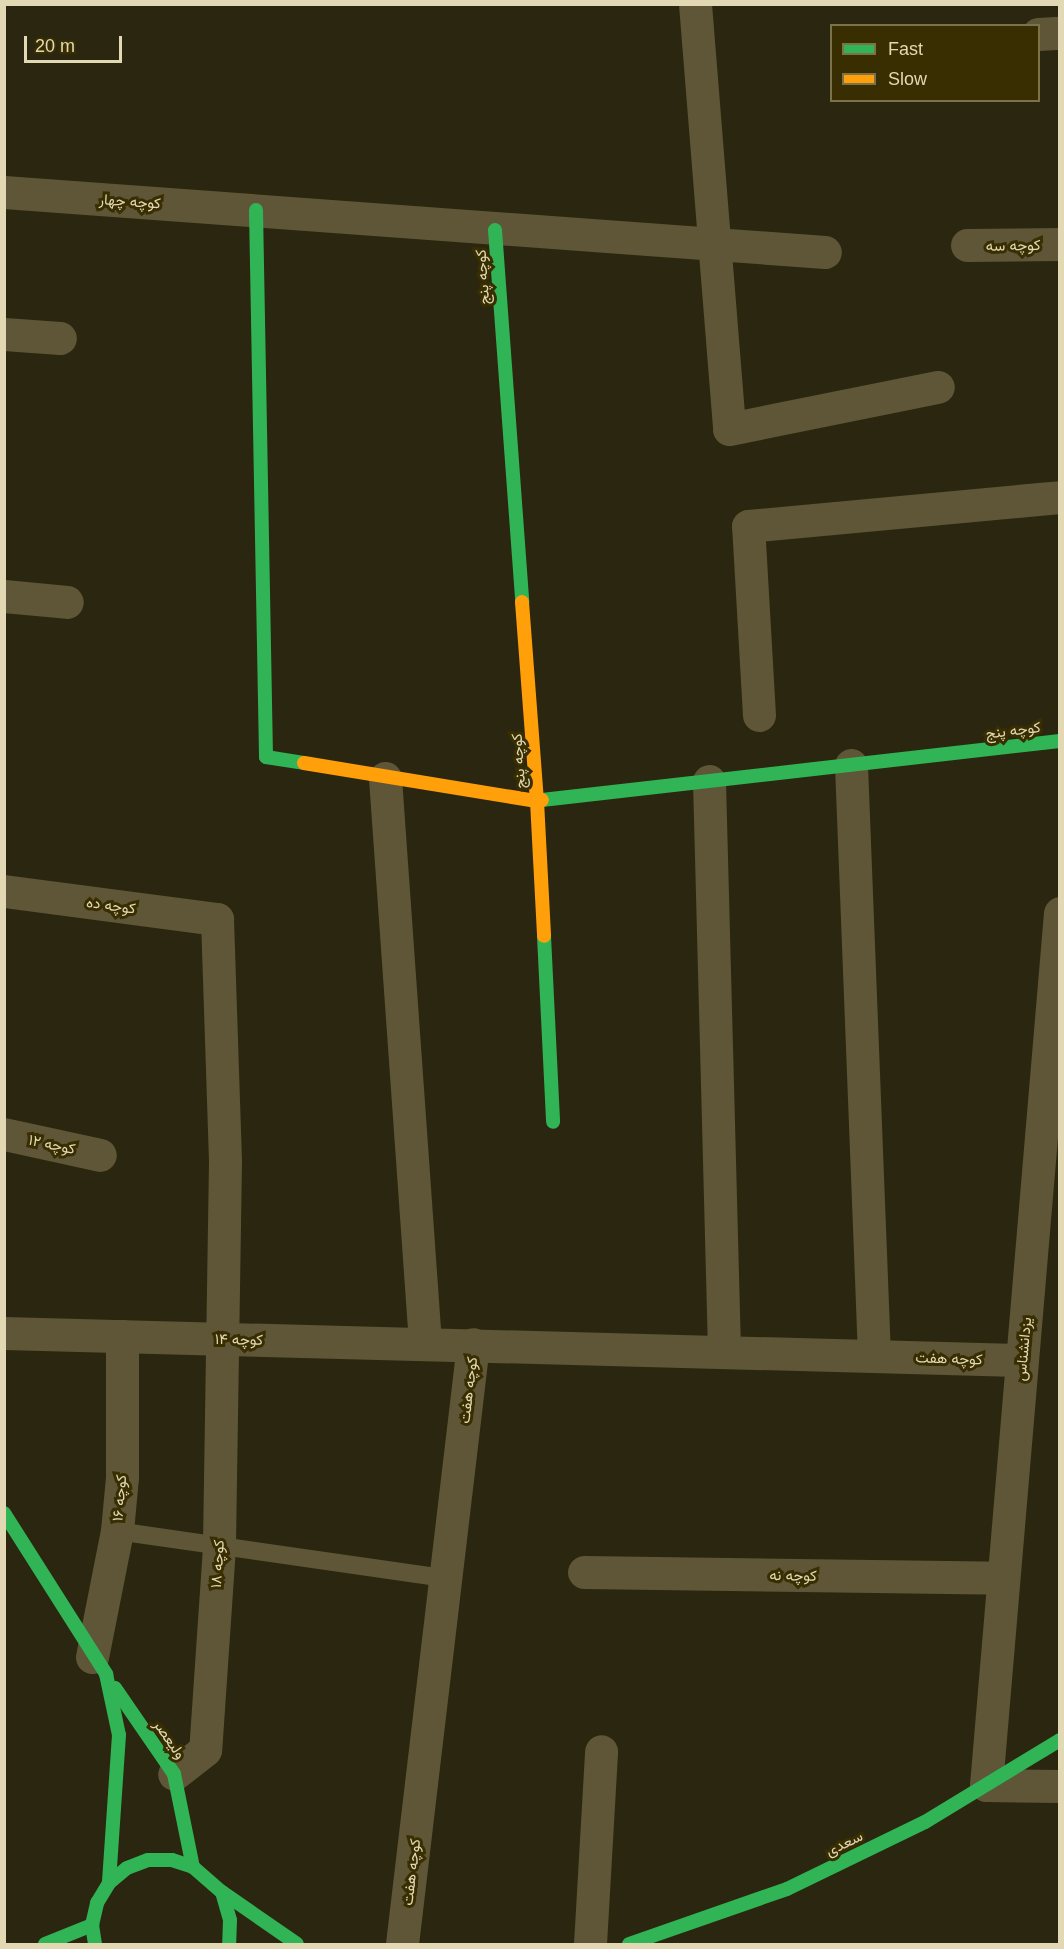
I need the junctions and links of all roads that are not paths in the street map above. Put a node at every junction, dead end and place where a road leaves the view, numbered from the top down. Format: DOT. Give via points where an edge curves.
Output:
graph roads {
  1 [pos="695,4"];
  2 [pos="1059,33"];
  3 [pos="1040,34"];
  4 [pos="4,192"];
  5 [pos="256,210"];
  6 [pos="495,230"];
  7 [pos="716,244"];
  8 [pos="1059,244"];
  9 [pos="967,245"];
  10 [pos="825,252"];
  11 [pos="4,334"];
  12 [pos="60,338"];
  13 [pos="938,387"];
  14 [pos="1059,497"];
  15 [pos="4,596"];
  16 [pos="67,602"];
  17 [pos="759,716"];
  18 [pos="1059,741"];
  19 [pos="851,765"];
  20 [pos="385,778"];
  21 [pos="709,781"];
  22 [pos="537,801"];
  23 [pos="4,891"];
  24 [pos="1059,913"];
  25 [pos="217,919"];
  26 [pos="553,1122"];
  27 [pos="4,1134"];
  28 [pos="100,1155"];
  29 [pos="4,1333"];
  30 [pos="122,1336"];
  31 [pos="222,1338"];
  32 [pos="425,1343"];
  33 [pos="473,1344"];
  34 [pos="724,1352"];
  35 [pos="874,1356"];
  36 [pos="1022,1360"];
  37 [pos="4,1513"];
  38 [pos="117,1531"];
  39 [pos="219,1547"];
  40 [pos="584,1572"];
  41 [pos="445,1578"];
  42 [pos="1003,1578"];
  43 [pos="99,1666"];
  44 [pos="1059,1740"];
  45 [pos="602,1751"];
  46 [pos="174,1774"];
  47 [pos="986,1785"];
  48 [pos="1059,1786"];
  49 [pos="193,1867"];
  50 [pos="109,1883"];
  51 [pos="222,1892"];
  52 [pos="92,1925"];
  53 [pos="45,1944"];
  54 [pos="83,1944"];
  55 [pos="95,1944"];
  56 [pos="229,1944"];
  57 [pos="297,1944"];
  58 [pos="402,1944"];
  59 [pos="590,1944"];
  60 [pos="629,1944"];
  1 -- 7 [label="street"];
  2 -- 3 [label="street"];
  4 -- 5 [label="street, کوچه چهار"];
  5 -- 6 [label="street, کوچه چهار"];
  5 -- 20 [label="street" via="266,757"];
  6 -- 7 [label="street, کوچه چهار"];
  6 -- 22 [label="street, کوچه پنج"];
  7 -- 10 [label="street, کوچه چهار"];
  7 -- 13 [label="street" via="729,429"];
  8 -- 9 [label="street, کوچه سه"];
  11 -- 12 [label="street"];
  14 -- 17 [label="street" via="748,526"];
  15 -- 16 [label="street"];
  18 -- 19 [label="street, کوچه پنج"];
  19 -- 21 [label="street, کوچه پنج"];
  19 -- 35 [label="street"];
  20 -- 22 [label="street"];
  20 -- 32 [label="street"];
  21 -- 22 [label="street, کوچه پنج"];
  21 -- 34 [label="street"];
  22 -- 26 [label="street"];
  23 -- 25 [label="street, کوچه ده"];
  24 -- 36 [label="street, یزدانشناس"];
  25 -- 31 [label="street, کوچه ۱۸" via="225,1161"];
  27 -- 28 [label="street, کوچه ۱۲"];
  29 -- 30 [label="street, کوچه ۱۴"];
  30 -- 31 [label="street, کوچه ۱۴"];
  30 -- 38 [label="street, کوچه ۱۶" via="122,1477"];
  31 -- 32 [label="street, کوچه ۱۴"];
  31 -- 39 [label="street, کوچه ۱۸"];
  32 -- 33 [label="street, کوچه ۱۴"];
  33 -- 34 [label="street, کوچه هفت"];
  33 -- 41 [label="street, کوچه هفت"];
  34 -- 35 [label="street, کوچه هفت"];
  35 -- 36 [label="street, کوچه هفت"];
  36 -- 42 [label="street, یزدانشناس"];
  37 -- 43 [label="street, ولیعصر"];
  38 -- 39 [label="lane"];
  38 -- 43 [label="street, کوچه ۱۶"];
  39 -- 41 [label="lane"];
  39 -- 46 [label="street, کوچه ۱۸" via="205,1750"];
  40 -- 42 [label="street, کوچه نه"];
  41 -- 58 [label="street, کوچه هفت"];
  42 -- 47 [label="street, یزدانشناس"];
  43 -- 46 [label="street, ولیعصر"];
  43 -- 50 [label="street, ولیعصر" via="119,1735"];
  44 -- 47 [label="street, سعدی"];
  45 -- 59 [label="street"];
  46 -- 49 [label="street, ولیعصر"];
  47 -- 48 [label="street"];
  47 -- 60 [label="street, سعدی" via="925,1822 787,1889"];
  49 -- 50 [label="street" via="172,1860 148,1860 127,1868"];
  49 -- 51 [label="street"];
  50 -- 52 [label="street" via="97,1903"];
  51 -- 56 [label="street" via="230,1920"];
  51 -- 57 [label="street"];
  52 -- 53 [label="street"];
  52 -- 54 [label="street"];
  52 -- 55 [label="street"];
}
